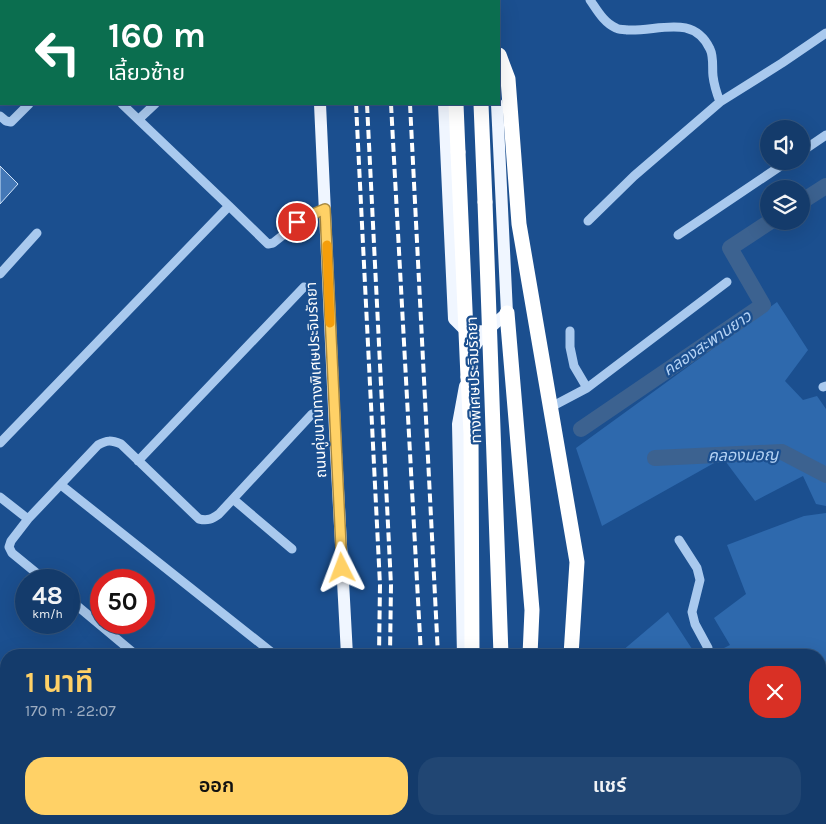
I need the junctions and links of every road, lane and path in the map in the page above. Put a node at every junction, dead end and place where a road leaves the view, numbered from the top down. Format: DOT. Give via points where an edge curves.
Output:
graph roads {
  1 [pos="590,0"];
  2 [pos="826,32"];
  3 [pos="500,59"];
  4 [pos="720,102"];
  5 [pos="29,105"];
  6 [pos="123,105"];
  7 [pos="154,105"];
  8 [pos="320,105"];
  9 [pos="444,105"];
  10 [pos="456,105"];
  11 [pos="481,105"];
  12 [pos="497,105"];
  13 [pos="0,116"];
  14 [pos="139,119"];
  15 [pos="826,136"];
  16 [pos="810,146"];
  17 [pos="775,170"];
  18 [pos="229,206"];
  19 [pos="325,209"];
  20 [pos="588,221"];
  21 [pos="37,233"];
  22 [pos="678,235"];
  23 [pos="0,274"];
  24 [pos="727,282"];
  25 [pos="304,287"];
  26 [pos="507,313"];
  27 [pos="486,331"];
  28 [pos="570,331"];
  29 [pos="587,388"];
  30 [pos="551,407"];
  31 [pos="312,414"];
  32 [pos="0,443"];
  33 [pos="138,461"];
  34 [pos="61,485"];
  35 [pos="0,497"];
  36 [pos="233,499"];
  37 [pos="28,519"];
  38 [pos="11,540"];
  39 [pos="679,540"];
  40 [pos="0,545"];
  41 [pos="292,549"];
  42 [pos="32,569"];
  43 [pos="80,608"];
  44 [pos="708,648"];
  45 [pos="129,649"];
  46 [pos="267,649"];
  47 [pos="347,649"];
  48 [pos="463,649"];
  49 [pos="472,649"];
  50 [pos="501,649"];
  51 [pos="530,649"];
  52 [pos="571,649"];
  1 -- 4 [label="street" via="605,21 617,29 676,25 695,32 711,51 713,77"];
  2 -- 4 [label="street"];
  3 -- 30 [label="highway" via="508,79 519,224"];
  4 -- 20 [label="street" via="634,176"];
  5 -- 13 [label="street" via="11,122"];
  6 -- 14 [label="street"];
  7 -- 14 [label="street"];
  8 -- 19 [label="main road, ถนนคู่ขนานทางพิเศษประจิมรัถยา"];
  9 -- 27 [label="main road" via="454,319 467,332"];
  10 -- 49 [label="highway, ทางพิเศษประจิมรัถยา, bridge" via="471,433"];
  11 -- 50 [label="highway, ทางพิเศษประจิมรัถยา, bridge"];
  12 -- 26 [label="main road"];
  14 -- 18 [label="street"];
  15 -- 16 [label="street"];
  17 -- 22 [label="street"];
  18 -- 19 [label="street" via="268,244 306,217"];
  18 -- 32 [label="street"];
  19 -- 47 [label="main road, ถนนคู่ขนานทางพิเศษประจิมรัถยา"];
  21 -- 23 [label="street"];
  24 -- 29 [label="street"];
  25 -- 33 [label="street"];
  26 -- 27 [label="main road"];
  26 -- 51 [label="highway" via="532,610"];
  27 -- 48 [label="main road" via="471,351 458,424"];
  28 -- 29 [label="street" via="574,366"];
  29 -- 30 [label="street"];
  30 -- 52 [label="highway" via="577,562"];
  31 -- 36 [label="street"];
  33 -- 34 [label="street" via="121,444 105,441"];
  33 -- 36 [label="street" via="199,519 212,519"];
  34 -- 37 [label="street"];
  34 -- 46 [label="street"];
  35 -- 37 [label="street"];
  36 -- 41 [label="street"];
  37 -- 38 [label="street"];
  38 -- 40 [label="street"];
  38 -- 42 [label="street" via="9,547 12,553"];
  39 -- 44 [label="street" via="697,568 700,580 692,612"];
  43 -- 45 [label="street"];
}
